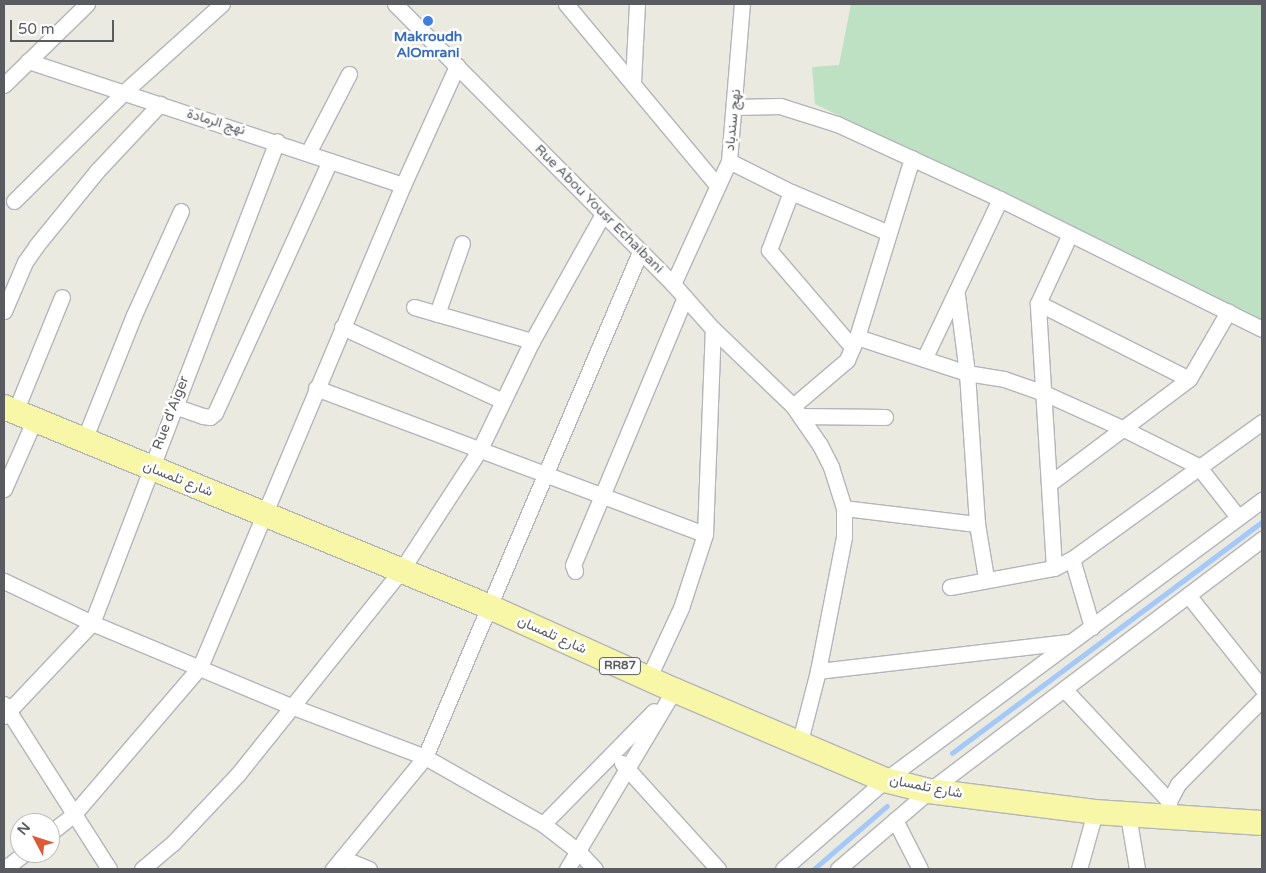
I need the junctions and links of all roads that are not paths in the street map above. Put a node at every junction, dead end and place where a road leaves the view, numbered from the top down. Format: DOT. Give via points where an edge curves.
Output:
graph roads {
  1 [pos="87,4"];
  2 [pos="222,4"];
  3 [pos="395,4"];
  4 [pos="566,4"];
  5 [pos="637,4"];
  6 [pos="742,4"];
  7 [pos="28,61"];
  8 [pos="456,66"];
  9 [pos="349,74"];
  10 [pos="633,82"];
  11 [pos="4,84"];
  12 [pos="123,92"];
  13 [pos="160,104"];
  14 [pos="736,107"];
  15 [pos="277,141"];
  16 [pos="308,153"];
  17 [pos="912,158"];
  18 [pos="330,161"];
  19 [pos="729,161"];
  20 [pos="403,185"];
  21 [pos="717,185"];
  22 [pos="791,192"];
  23 [pos="1000,199"];
  24 [pos="14,201"];
  25 [pos="181,211"];
  26 [pos="603,214"];
  27 [pos="889,233"];
  28 [pos="1070,234"];
  29 [pos="462,242"];
  30 [pos="640,252"];
  31 [pos="673,284"];
  32 [pos="957,295"];
  33 [pos="62,297"];
  34 [pos="685,297"];
  35 [pos="1038,302"];
  36 [pos="414,307"];
  37 [pos="4,311"];
  38 [pos="1228,312"];
  39 [pos="437,314"];
  40 [pos="342,327"];
  41 [pos="1262,329"];
  42 [pos="713,330"];
  43 [pos="532,341"];
  44 [pos="855,342"];
  45 [pos="925,357"];
  46 [pos="967,373"];
  47 [pos="1189,379"];
  48 [pos="316,388"];
  49 [pos="1044,393"];
  50 [pos="503,401"];
  51 [pos="174,406"];
  52 [pos="797,411"];
  53 [pos="18,413"];
  54 [pos="885,417"];
  55 [pos="1262,422"];
  56 [pos="1122,428"];
  57 [pos="84,440"];
  58 [pos="479,451"];
  59 [pos="1198,466"];
  60 [pos="150,468"];
  61 [pos="545,472"];
  62 [pos="1049,484"];
  63 [pos="4,489"];
  64 [pos="601,495"];
  65 [pos="1262,500"];
  66 [pos="844,508"];
  67 [pos="265,513"];
  68 [pos="1238,518"];
  69 [pos="977,524"];
  70 [pos="705,534"];
  71 [pos="1262,539"];
  72 [pos="1072,559"];
  73 [pos="1054,568"];
  74 [pos="575,571"];
  75 [pos="400,572"];
  76 [pos="986,578"];
  77 [pos="4,581"];
  78 [pos="950,587"];
  79 [pos="1188,596"];
  80 [pos="490,607"];
  81 [pos="92,623"];
  82 [pos="1092,627"];
  83 [pos="1069,642"];
  84 [pos="200,667"];
  85 [pos="818,671"];
  86 [pos="648,679"];
  87 [pos="1262,688"];
  88 [pos="1064,689"];
  89 [pos="674,690"];
  90 [pos="1262,699"];
  91 [pos="292,707"];
  92 [pos="5,711"];
  93 [pos="800,741"];
  94 [pos="613,755"];
  95 [pos="425,756"];
  96 [pos="628,768"];
  97 [pos="885,780"];
  98 [pos="929,791"];
  99 [pos="1168,809"];
  100 [pos="1095,812"];
  101 [pos="74,815"];
  102 [pos="1128,815"];
  103 [pos="895,820"];
  104 [pos="1262,823"];
  105 [pos="543,824"];
  106 [pos="60,826"];
  107 [pos="579,852"];
  108 [pos="338,864"];
  109 [pos="109,869"];
  110 [pos="142,869"];
  111 [pos="369,869"];
  112 [pos="567,869"];
  113 [pos="596,869"];
  114 [pos="718,869"];
  115 [pos="783,869"];
  116 [pos="838,869"];
  117 [pos="920,869"];
  118 [pos="1079,869"];
  119 [pos="1137,869"];
  1 -- 7 [label="street"];
  2 -- 12 [label="street"];
  3 -- 8 [label="street, Rue Abou Yousr Echaibani"];
  4 -- 10 [label="street"];
  5 -- 10 [label="street"];
  6 -- 14 [label="street, نهج سندباد"];
  7 -- 11 [label="street"];
  7 -- 12 [label="street, نهج الرمادة"];
  8 -- 20 [label="street"];
  8 -- 26 [label="street, Rue Abou Yousr Echaibani"];
  9 -- 16 [label="street"];
  10 -- 21 [label="street"];
  12 -- 13 [label="street, نهج الرمادة"];
  12 -- 24 [label="street"];
  13 -- 15 [label="street, نهج الرمادة"];
  13 -- 37 [label="street" via="96,171 36,246 25,262"];
  14 -- 17 [label="street" via="780,106 801,111"];
  14 -- 19 [label="street, نهج سندباد"];
  15 -- 16 [label="street, نهج الرمادة"];
  15 -- 51 [label="street, Rue d'Aiger"];
  16 -- 18 [label="street, نهج الرمادة"];
  17 -- 23 [label="street"];
  17 -- 27 [label="street"];
  18 -- 20 [label="street, نهج الرمادة"];
  18 -- 51 [label="street" via="215,413 210,418"];
  19 -- 21 [label="street, نهج سندباد"];
  19 -- 22 [label="street"];
  20 -- 40 [label="street"];
  21 -- 31 [label="street, نهج سندباد"];
  22 -- 27 [label="street"];
  22 -- 44 [label="street" via="769,250"];
  23 -- 28 [label="street"];
  23 -- 32 [label="street"];
  25 -- 57 [label="street" via="134,315"];
  26 -- 30 [label="street, Rue Abou Yousr Echaibani"];
  26 -- 43 [label="street"];
  27 -- 44 [label="street"];
  28 -- 35 [label="street"];
  28 -- 38 [label="street"];
  29 -- 39 [label="street"];
  30 -- 31 [label="street, Rue Abou Yousr Echaibani"];
  30 -- 61 [label="street"];
  31 -- 34 [label="street, Rue Abou Yousr Echaibani"];
  32 -- 45 [label="street"];
  32 -- 46 [label="street"];
  33 -- 53 [label="street"];
  34 -- 42 [label="street, Rue Abou Yousr Echaibani"];
  34 -- 64 [label="street"];
  35 -- 47 [label="street"];
  35 -- 49 [label="street"];
  36 -- 39 [label="street"];
  38 -- 41 [label="street"];
  38 -- 47 [label="street"];
  39 -- 43 [label="street"];
  40 -- 48 [label="street"];
  40 -- 50 [label="street"];
  42 -- 52 [label="street, Rue Abou Yousr Echaibani"];
  42 -- 70 [label="street"];
  43 -- 50 [label="street"];
  44 -- 45 [label="street"];
  44 -- 52 [label="street" via="839,370"];
  45 -- 46 [label="street"];
  46 -- 49 [label="street" via="1004,379"];
  46 -- 69 [label="street"];
  47 -- 56 [label="street"];
  48 -- 58 [label="street"];
  48 -- 67 [label="street"];
  49 -- 56 [label="street"];
  49 -- 62 [label="street"];
  50 -- 58 [label="street"];
  51 -- 60 [label="street, Rue d'Aiger"];
  52 -- 54 [label="street"];
  52 -- 66 [label="street, Rue Abou Yousr Echaibani" via="831,466"];
  53 -- 57 [label="main road, شارع تلمسان / RR87"];
  53 -- 63 [label="street"];
  55 -- 59 [label="street"];
  56 -- 59 [label="street"];
  56 -- 62 [label="street"];
  57 -- 60 [label="main road, شارع تلمسان / RR87"];
  58 -- 61 [label="street"];
  58 -- 75 [label="street"];
  59 -- 68 [label="street"];
  59 -- 72 [label="street"];
  60 -- 67 [label="main road, شارع تلمسان / RR87"];
  60 -- 81 [label="street, Rue d'Aiger"];
  61 -- 64 [label="street"];
  61 -- 80 [label="street"];
  62 -- 73 [label="street"];
  64 -- 70 [label="street"];
  64 -- 74 [label="street" via="572,565"];
  65 -- 68 [label="street"];
  66 -- 69 [label="street"];
  66 -- 85 [label="street, Rue Abou Yousr Echaibani" via="844,537"];
  67 -- 75 [label="main road, شارع تلمسان / RR87"];
  67 -- 84 [label="street"];
  68 -- 82 [label="street"];
  69 -- 76 [label="street"];
  70 -- 86 [label="street" via="681,608"];
  71 -- 79 [label="street"];
  72 -- 73 [label="street"];
  72 -- 82 [label="street"];
  73 -- 76 [label="street"];
  75 -- 80 [label="main road, شارع تلمسان / RR87"];
  75 -- 91 [label="street"];
  76 -- 78 [label="street"];
  77 -- 81 [label="street"];
  79 -- 87 [label="street"];
  79 -- 88 [label="street"];
  80 -- 86 [label="main road, شارع تلمسان / RR87"];
  80 -- 95 [label="street"];
  81 -- 84 [label="street"];
  81 -- 92 [label="street, Rue d'Aiger"];
  82 -- 83 [label="street"];
  83 -- 85 [label="street"];
  83 -- 97 [label="street"];
  84 -- 91 [label="street"];
  84 -- 101 [label="street"];
  85 -- 93 [label="street, Rue Abou Yousr Echaibani"];
  86 -- 89 [label="main road, شارع تلمسان / RR87"];
  88 -- 98 [label="street"];
  88 -- 99 [label="street"];
  89 -- 93 [label="main road, شارع تلمسان / RR87"];
  89 -- 94 [label="street"];
  89 -- 96 [label="street"];
  90 -- 99 [label="street" via="1191,769"];
  91 -- 95 [label="street"];
  91 -- 110 [label="street" via="238,774 173,843"];
  92 -- 101 [label="street"];
  93 -- 97 [label="main road, شارع تلمسان / RR87"];
  94 -- 96 [label="street"];
  94 -- 105 [label="street"];
  95 -- 105 [label="street"];
  95 -- 108 [label="street"];
  96 -- 107 [label="street"];
  96 -- 114 [label="street"];
  97 -- 98 [label="main road, شارع تلمسان / RR87"];
  97 -- 115 [label="street"];
  98 -- 100 [label="main road, شارع تلمسان / RR87"];
  98 -- 103 [label="street"];
  99 -- 102 [label="main road, شارع تلمسان / RR87"];
  99 -- 104 [label="main road, شارع تلمسان / RR87"];
  100 -- 102 [label="main road, شارع تلمسان / RR87"];
  100 -- 118 [label="street"];
  101 -- 106 [label="street"];
  101 -- 109 [label="street"];
  102 -- 119 [label="street"];
  103 -- 116 [label="street"];
  103 -- 117 [label="street"];
  105 -- 107 [label="street"];
  107 -- 112 [label="street"];
  107 -- 113 [label="street"];
  108 -- 111 [label="street"];
}
